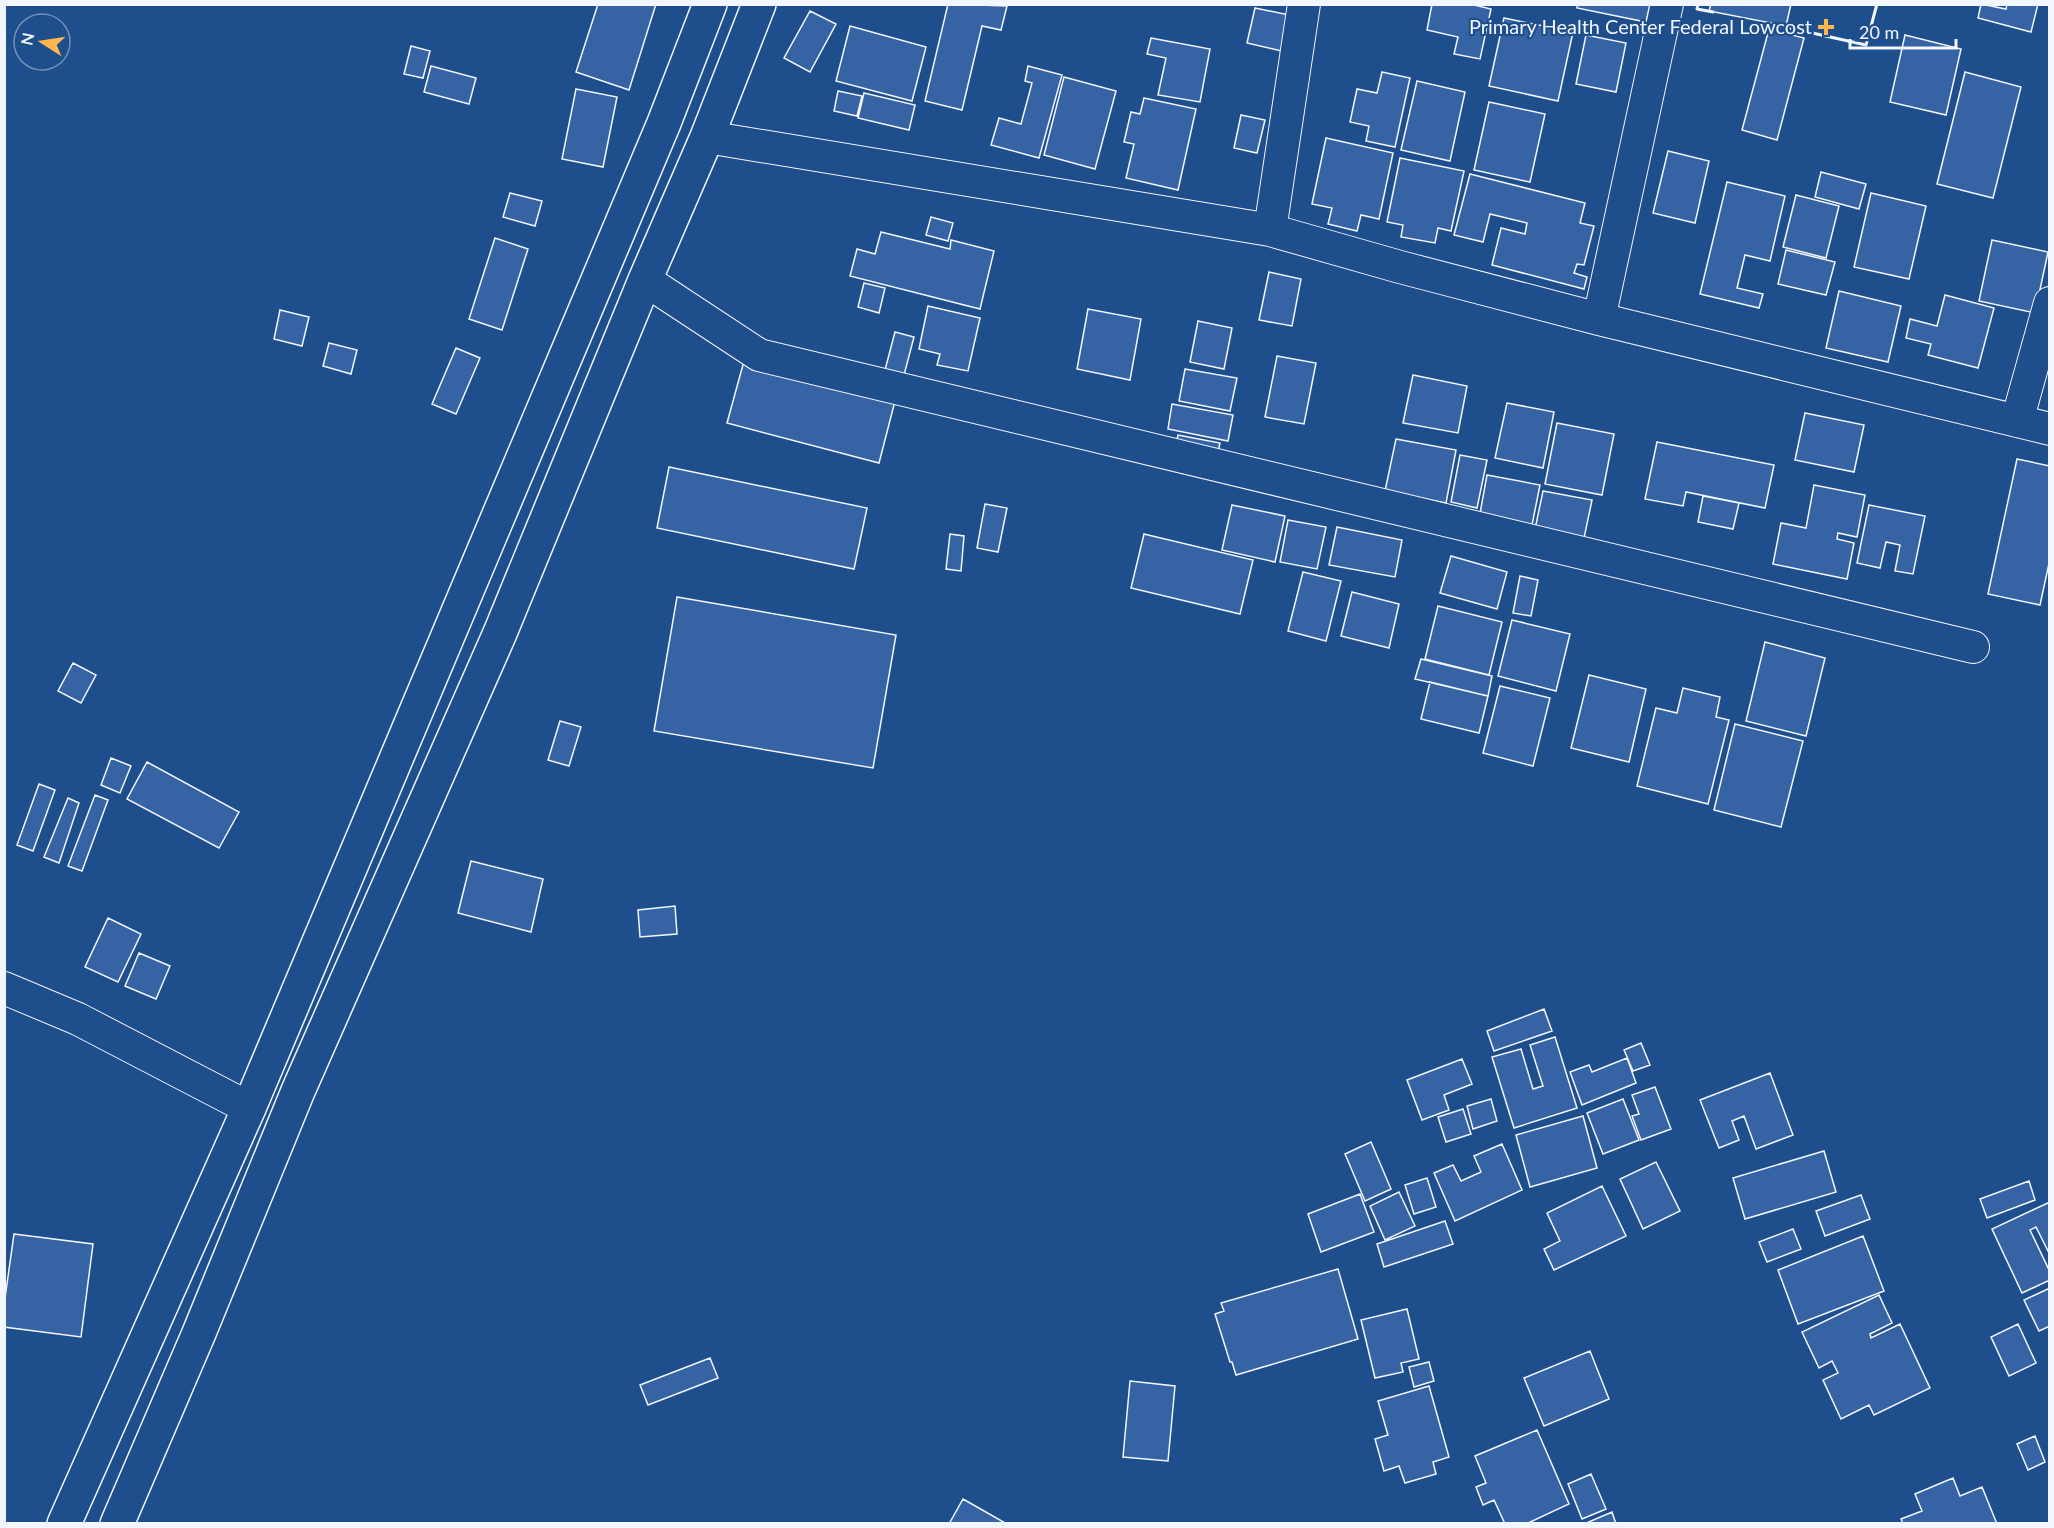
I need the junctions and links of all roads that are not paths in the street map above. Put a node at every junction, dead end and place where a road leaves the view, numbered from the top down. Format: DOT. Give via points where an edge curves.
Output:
graph roads {
  1 [pos="710,4"];
  2 [pos="759,4"];
  3 [pos="1304,4"];
  4 [pos="1666,4"];
  5 [pos="707,137"];
  6 [pos="1270,230"];
  7 [pos="645,280"];
  8 [pos="2049,303"];
  9 [pos="1599,319"];
  10 [pos="2017,421"];
  11 [pos="2049,429"];
  12 [pos="1973,647"];
  13 [pos="4,988"];
  14 [pos="249,1108"];
  15 [pos="64,1524"];
  16 [pos="117,1524"];
  1 -- 14 [label="street" via="664,123"];
  2 -- 5 [label="street"];
  3 -- 6 [label="street"];
  4 -- 9 [label="street"];
  5 -- 6 [label="street"];
  5 -- 7 [label="street"];
  6 -- 9 [label="street"];
  7 -- 12 [label="street" via="759,355"];
  7 -- 16 [label="street" via="500,633 298,1092"];
  8 -- 10 [label="street"];
  9 -- 10 [label="street"];
  10 -- 11 [label="street"];
  13 -- 14 [label="street" via="78,1019"];
  14 -- 15 [label="street"];
}
